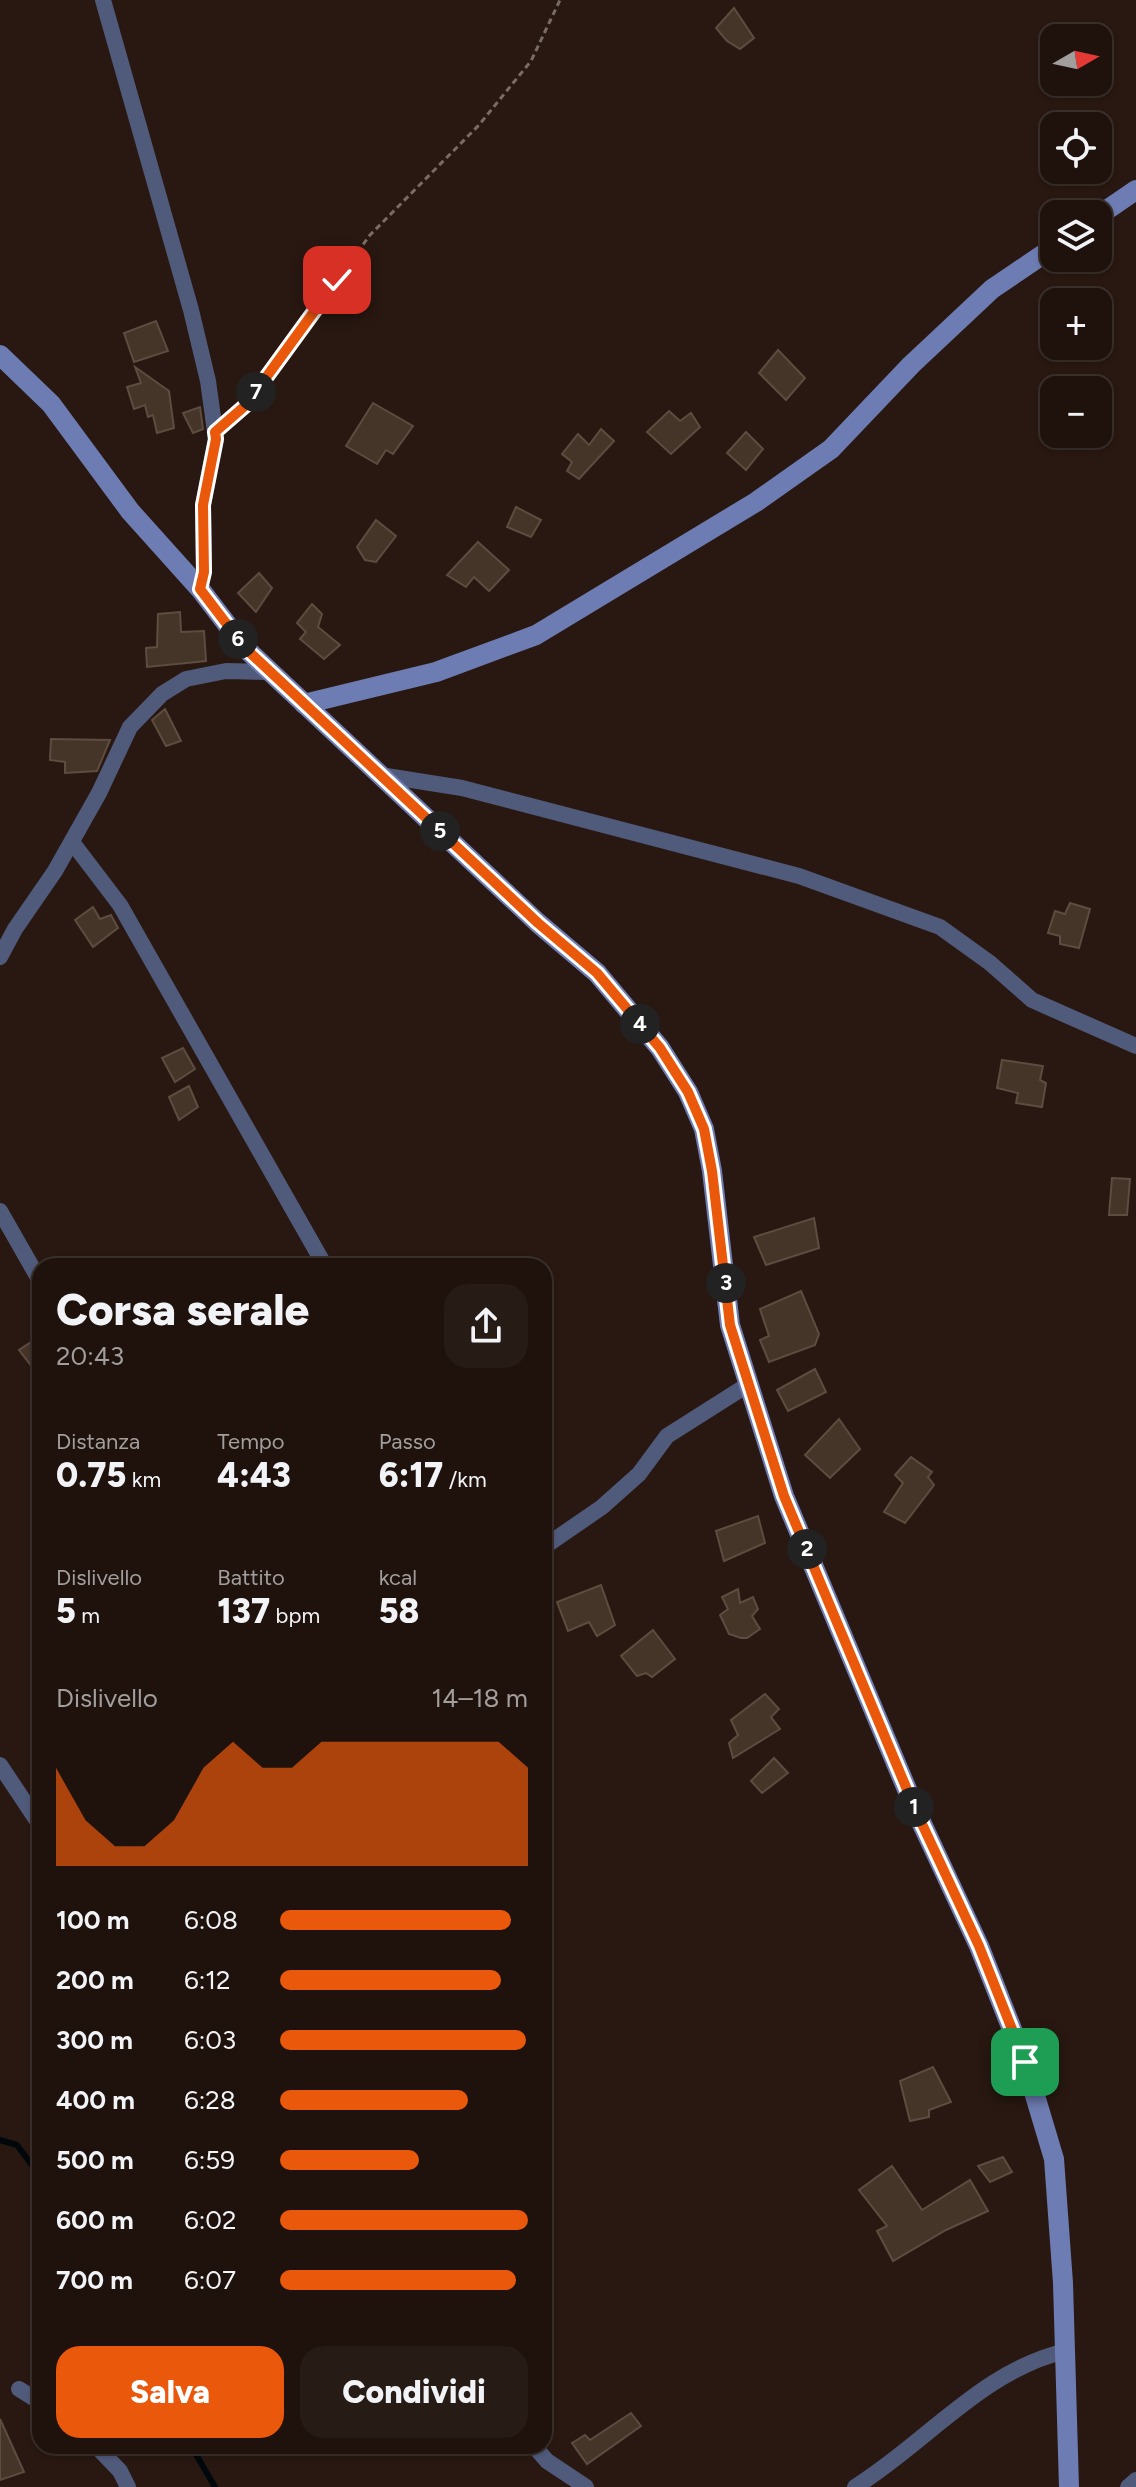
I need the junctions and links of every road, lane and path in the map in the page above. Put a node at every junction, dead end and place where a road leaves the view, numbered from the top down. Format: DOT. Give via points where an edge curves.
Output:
graph roads {
  1 [pos="103,0"];
  2 [pos="560,0"];
  3 [pos="1136,190"];
  4 [pos="1112,206"];
  5 [pos="1040,256"];
  6 [pos="0,355"];
  7 [pos="215,432"];
  8 [pos="200,589"];
  9 [pos="270,672"];
  10 [pos="304,704"];
  11 [pos="380,775"];
  12 [pos="72,842"];
  13 [pos="0,957"];
  14 [pos="1136,1046"];
  15 [pos="0,1211"];
  16 [pos="320,1258"];
  17 [pos="32,1267"];
  18 [pos="749,1384"];
  19 [pos="552,1541"];
  20 [pos="0,1765"];
  21 [pos="32,1813"];
  22 [pos="1066,2351"];
  23 [pos="19,2389"];
  24 [pos="32,2397"];
  25 [pos="104,2454"];
  26 [pos="541,2454"];
  27 [pos="1136,2480"];
  28 [pos="128,2487"];
  29 [pos="586,2487"];
  30 [pos="855,2487"];
  31 [pos="1069,2487"];
  32 [pos="1128,2487"];
  1 -- 7 [label="street" via="191,310"];
  2 -- 7 [label="path" via="531,61 479,125 370,235 246,405"];
  3 -- 4 [label="main road"];
  5 -- 10 [label="main road" via="992,289 831,449 743,510 536,635 436,672"];
  6 -- 8 [label="main road" via="51,404 130,511"];
  7 -- 8 [label="street" via="203,505"];
  8 -- 9 [label="main road"];
  9 -- 10 [label="main road"];
  9 -- 12 [label="street" via="226,671 186,679 162,694 130,727"];
  10 -- 11 [label="main road"];
  11 -- 14 [label="street" via="462,788 799,876 940,927 1032,1000"];
  11 -- 18 [label="main road" via="597,973 660,1048 688,1092 704,1129 730,1325"];
  12 -- 13 [label="street"];
  12 -- 16 [label="street" via="120,905"];
  15 -- 17 [label="street"];
  18 -- 19 [label="street" via="667,1436 639,1474"];
  18 -- 22 [label="main road" via="784,1496 1025,2062 1054,2159"];
  20 -- 21 [label="street"];
  22 -- 30 [label="street" via="1029,2361 999,2380"];
  22 -- 31 [label="main road"];
  23 -- 24 [label="street"];
  25 -- 28 [label="street"];
  26 -- 29 [label="street"];
  27 -- 32 [label="street"];
}
